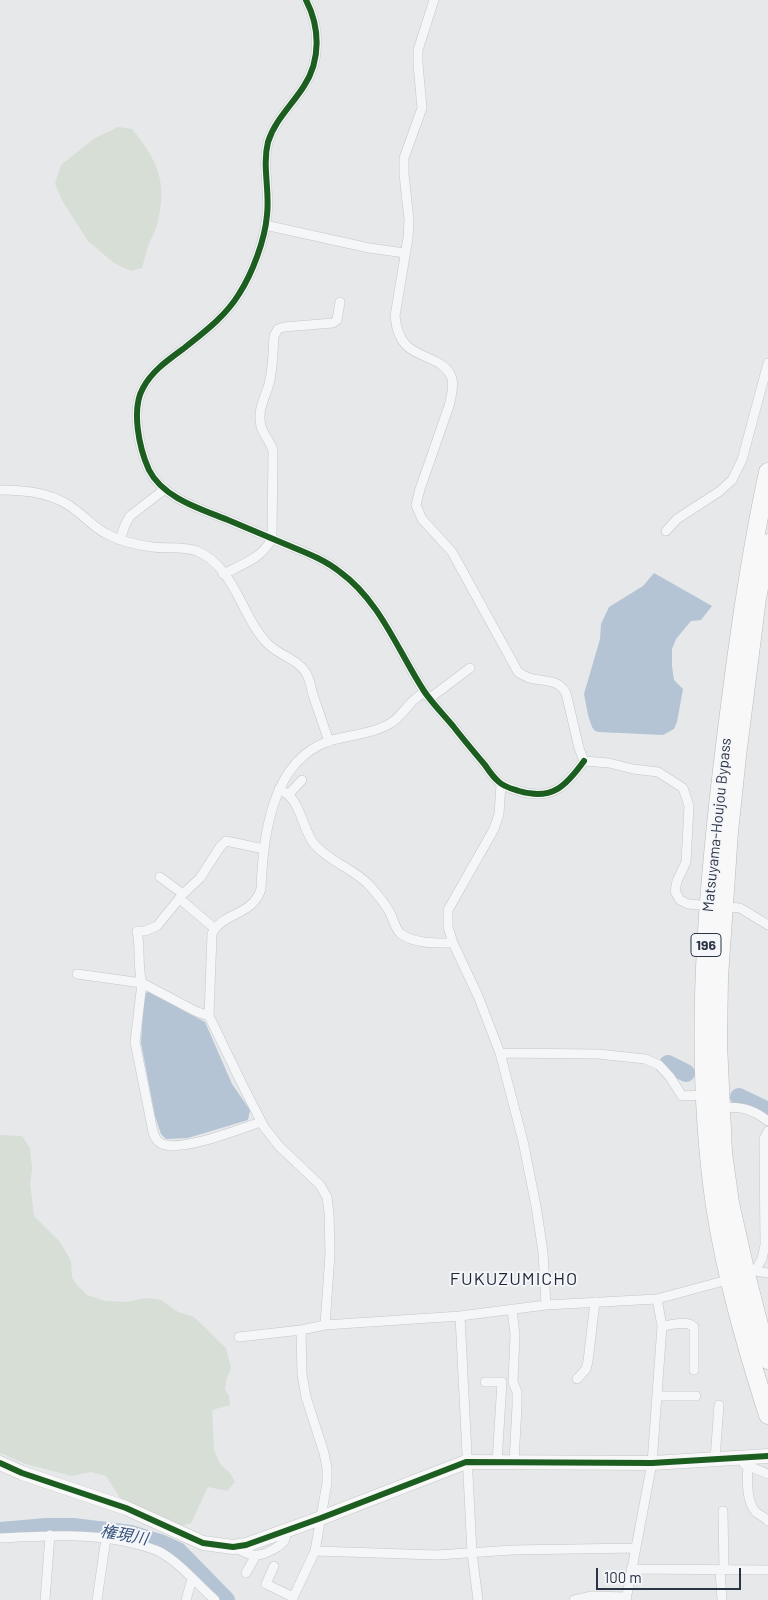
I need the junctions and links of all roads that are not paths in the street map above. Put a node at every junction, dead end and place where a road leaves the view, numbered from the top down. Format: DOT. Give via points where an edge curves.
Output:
graph roads {
  1 [pos="306,0"];
  2 [pos="434,0"];
  3 [pos="265,225"];
  4 [pos="405,253"];
  5 [pos="340,302"];
  6 [pos="768,364"];
  7 [pos="768,472"];
  8 [pos="165,489"];
  9 [pos="0,490"];
  10 [pos="666,531"];
  11 [pos="272,538"];
  12 [pos="120,540"];
  13 [pos="768,543"];
  14 [pos="223,574"];
  15 [pos="470,668"];
  16 [pos="428,695"];
  17 [pos="329,742"];
  18 [pos="584,761"];
  19 [pos="302,780"];
  20 [pos="501,785"];
  21 [pos="279,789"];
  22 [pos="289,794"];
  23 [pos="264,849"];
  24 [pos="160,877"];
  25 [pos="182,896"];
  26 [pos="716,907"];
  27 [pos="768,925"];
  28 [pos="214,928"];
  29 [pos="453,943"];
  30 [pos="77,974"];
  31 [pos="142,983"];
  32 [pos="209,1016"];
  33 [pos="500,1053"];
  34 [pos="705,1095"];
  35 [pos="721,1107"];
  36 [pos="768,1121"];
  37 [pos="261,1122"];
  38 [pos="768,1131"];
  39 [pos="766,1156"];
  40 [pos="750,1273"];
  41 [pos="768,1273"];
  42 [pos="729,1280"];
  43 [pos="657,1299"];
  44 [pos="595,1302"];
  45 [pos="546,1305"];
  46 [pos="512,1309"];
  47 [pos="460,1316"];
  48 [pos="325,1325"];
  49 [pos="662,1326"];
  50 [pos="302,1330"];
  51 [pos="239,1337"];
  52 [pos="768,1360"];
  53 [pos="694,1370"];
  54 [pos="577,1379"];
  55 [pos="485,1382"];
  56 [pos="657,1396"];
  57 [pos="696,1396"];
  58 [pos="719,1405"];
  59 [pos="768,1415"];
  60 [pos="768,1456"];
  61 [pos="715,1459"];
  62 [pos="743,1461"];
  63 [pos="466,1462"];
  64 [pos="497,1462"];
  65 [pos="514,1462"];
  66 [pos="652,1463"];
  67 [pos="0,1464"];
  68 [pos="768,1474"];
  69 [pos="723,1511"];
  70 [pos="321,1518"];
  71 [pos="767,1518"];
  72 [pos="285,1531"];
  73 [pos="50,1536"];
  74 [pos="0,1538"];
  75 [pos="106,1538"];
  76 [pos="233,1547"];
  77 [pos="636,1548"];
  78 [pos="315,1551"];
  79 [pos="472,1553"];
  80 [pos="256,1556"];
  81 [pos="274,1566"];
  82 [pos="631,1570"];
  83 [pos="722,1570"];
  84 [pos="768,1570"];
  85 [pos="246,1573"];
  86 [pos="192,1579"];
  87 [pos="293,1599"];
  88 [pos="626,1599"];
  89 [pos="45,1600"];
  90 [pos="97,1600"];
  91 [pos="186,1600"];
  92 [pos="215,1600"];
  93 [pos="478,1600"];
  94 [pos="574,1600"];
  95 [pos="722,1600"];
  1 -- 3 [label="street" via="317,37 313,71 279,119 269,140 265,156 268,214"];
  2 -- 4 [label="street" via="418,50 422,108 404,158 409,220"];
  3 -- 4 [label="street"];
  3 -- 8 [label="street" via="255,260 240,294 229,309 150,376 137,402 136,417 148,468"];
  4 -- 18 [label="street" via="396,304 396,327 405,345 446,368 452,379 449,406 416,505 422,518 452,552 518,672 528,678 562,686"];
  5 -- 11 [label="street" via="337,320 333,323 284,327 278,329 274,336 269,384 260,408 261,426 273,451"];
  6 -- 10 [label="street" via="742,460 732,480"];
  7 -- 26 [label="highway, Matsuyama-Houjou Bypass / 196" via="734,673 715,833"];
  8 -- 11 [label="street" via="190,504"];
  8 -- 12 [label="street" via="130,516"];
  9 -- 12 [label="street" via="28,491 56,498"];
  11 -- 14 [label="street" via="256,557"];
  11 -- 16 [label="street" via="328,563 356,585 398,644"];
  12 -- 14 [label="street" via="196,551 213,560"];
  13 -- 26 [label="highway, Matsuyama-Houjou Bypass / 196" via="757,598 730,832"];
  14 -- 17 [label="street" via="266,643 296,662 307,675"];
  15 -- 16 [label="street"];
  16 -- 17 [label="street" via="412,702 392,723 382,728"];
  16 -- 20 [label="street"];
  17 -- 21 [label="street" via="299,760"];
  18 -- 20 [label="street" via="560,788 543,795"];
  18 -- 26 [label="street" via="609,762 658,772 684,788 689,806 686,862 675,891 680,900 688,904"];
  19 -- 22 [label="street"];
  20 -- 29 [label="street" via="499,814 494,828 448,910 448,927"];
  21 -- 22 [label="street"];
  21 -- 23 [label="street"];
  22 -- 29 [label="street" via="314,845 368,883 389,911 398,932 412,939"];
  23 -- 25 [label="street" via="226,841 200,878"];
  23 -- 28 [label="street" via="258,897 248,908"];
  24 -- 25 [label="street"];
  25 -- 28 [label="street"];
  25 -- 31 [label="street" via="158,926 137,931"];
  26 -- 27 [label="street" via="740,908"];
  26 -- 34 [label="highway, Matsuyama-Houjou Bypass / 196" via="704,1034"];
  26 -- 35 [label="highway, Matsuyama-Houjou Bypass / 196"];
  28 -- 32 [label="street"];
  29 -- 33 [label="street"];
  30 -- 31 [label="street"];
  31 -- 32 [label="street"];
  31 -- 37 [label="street" via="135,1042 155,1139 168,1145 192,1144"];
  32 -- 37 [label="street"];
  33 -- 34 [label="street" via="598,1054 645,1059 660,1066 682,1096"];
  33 -- 45 [label="street" via="536,1206"];
  34 -- 42 [label="highway, Matsuyama-Houjou Bypass / 196" via="715,1206"];
  35 -- 36 [label="street" via="747,1109"];
  35 -- 40 [label="highway, Matsuyama-Houjou Bypass / 196" via="730,1204"];
  37 -- 48 [label="street" via="279,1146 320,1185 327,1197 330,1254"];
  38 -- 39 [label="street" via="764,1139"];
  39 -- 40 [label="street" via="765,1245 762,1259"];
  40 -- 41 [label="street"];
  40 -- 42 [label="street"];
  40 -- 52 [label="highway, Matsuyama-Houjou Bypass / 196"];
  42 -- 43 [label="street"];
  42 -- 59 [label="highway, Matsuyama-Houjou Bypass / 196"];
  43 -- 44 [label="street"];
  43 -- 49 [label="street"];
  44 -- 45 [label="street"];
  44 -- 54 [label="street" via="588,1361"];
  45 -- 46 [label="street"];
  46 -- 47 [label="street"];
  46 -- 65 [label="street" via="515,1335 513,1382 517,1392"];
  47 -- 48 [label="street"];
  47 -- 63 [label="street"];
  48 -- 50 [label="street"];
  49 -- 53 [label="street" via="692,1324"];
  49 -- 56 [label="street"];
  50 -- 51 [label="street"];
  50 -- 70 [label="street" via="302,1374 306,1398 326,1468"];
  55 -- 64 [label="street" via="502,1382"];
  56 -- 57 [label="street"];
  56 -- 66 [label="street"];
  58 -- 61 [label="street"];
  60 -- 62 [label="street"];
  61 -- 62 [label="street"];
  61 -- 66 [label="street"];
  62 -- 68 [label="street"];
  62 -- 71 [label="street" via="752,1506"];
  63 -- 64 [label="street"];
  63 -- 70 [label="street"];
  63 -- 79 [label="street"];
  64 -- 65 [label="street"];
  65 -- 66 [label="street"];
  66 -- 77 [label="street"];
  67 -- 76 [label="street" via="126,1508 203,1543"];
  69 -- 83 [label="street"];
  70 -- 72 [label="street"];
  70 -- 78 [label="street"];
  72 -- 76 [label="street"];
  72 -- 80 [label="street" via="283,1542"];
  73 -- 74 [label="street"];
  73 -- 75 [label="street"];
  73 -- 89 [label="street"];
  75 -- 86 [label="street" via="158,1551"];
  75 -- 90 [label="street"];
  76 -- 80 [label="street"];
  77 -- 79 [label="street"];
  77 -- 82 [label="street"];
  78 -- 79 [label="street"];
  78 -- 87 [label="street"];
  79 -- 93 [label="street"];
  80 -- 85 [label="street"];
  81 -- 87 [label="street" via="266,1584"];
  82 -- 83 [label="street"];
  82 -- 88 [label="street"];
  83 -- 84 [label="street"];
  83 -- 95 [label="street"];
  86 -- 91 [label="street"];
  86 -- 92 [label="street"];
  88 -- 94 [label="street" via="592,1596"];
}
